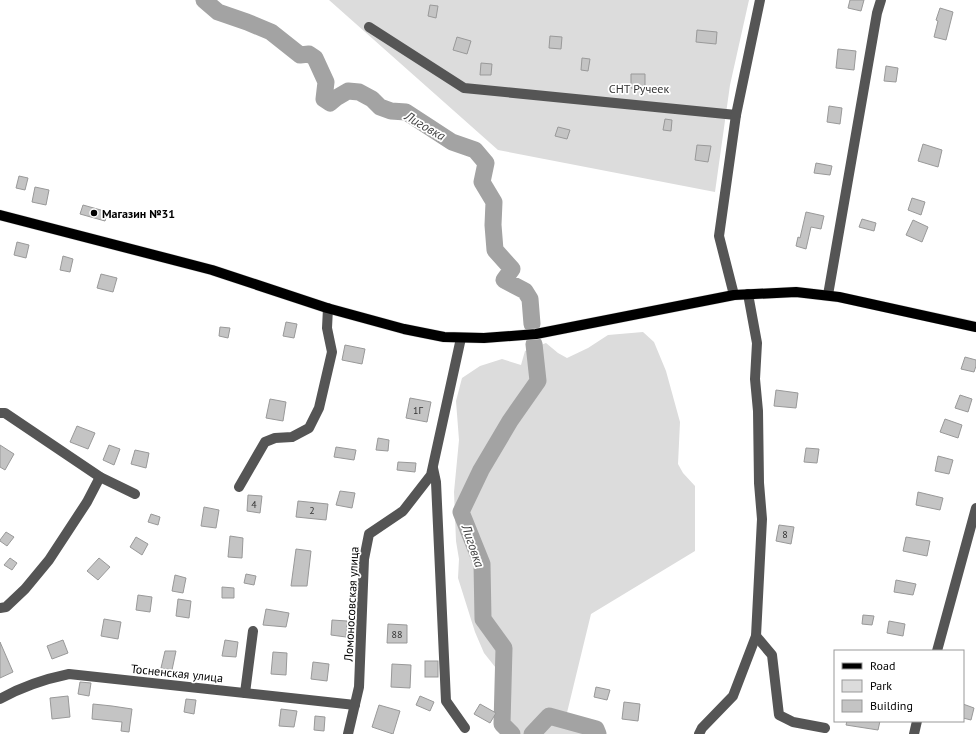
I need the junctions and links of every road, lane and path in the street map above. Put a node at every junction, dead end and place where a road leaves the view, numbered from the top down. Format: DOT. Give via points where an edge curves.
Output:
graph roads {
  1 [pos="760,0"];
  2 [pos="881,0"];
  3 [pos="369,27"];
  4 [pos="736,115"];
  5 [pos="0,215"];
  6 [pos="748,294"];
  7 [pos="734,295"];
  8 [pos="828,295"];
  9 [pos="328,308"];
  10 [pos="976,327"];
  11 [pos="461,338"];
  12 [pos="0,413"];
  13 [pos="433,468"];
  14 [pos="100,477"];
  15 [pos="239,486"];
  16 [pos="135,494"];
  17 [pos="976,508"];
  18 [pos="0,608"];
  19 [pos="253,631"];
  20 [pos="756,636"];
  21 [pos="937,650"];
  22 [pos="245,693"];
  23 [pos="0,699"];
  24 [pos="355,705"];
  25 [pos="917,722"];
  26 [pos="465,728"];
  27 [pos="825,728"];
  28 [pos="348,734"];
  29 [pos="698,734"];
  30 [pos="914,734"];
  1 -- 4 [label="street"];
  2 -- 8 [label="street"];
  3 -- 4 [label="street" via="464,88"];
  4 -- 7 [label="street" via="719,236"];
  5 -- 9 [label="main road" via="212,270"];
  6 -- 7 [label="main road"];
  6 -- 8 [label="main road" via="796,292"];
  6 -- 20 [label="street" via="757,343 755,379 762,519"];
  7 -- 11 [label="main road" via="536,334"];
  8 -- 10 [label="main road"];
  9 -- 11 [label="main road" via="404,329"];
  9 -- 15 [label="street" via="327,328 332,352 319,408 309,428 292,437 275,438 266,442"];
  11 -- 13 [label="street, Ломоносовская улица"];
  12 -- 14 [label="street" via="5,413"];
  13 -- 24 [label="street, Ломоносовская улица" via="431,475 403,511 369,534 364,558 359,687"];
  13 -- 26 [label="street" via="436,482 446,701"];
  14 -- 16 [label="street"];
  14 -- 18 [label="street" via="87,502 49,560 25,589 6,607"];
  17 -- 21 [label="street"];
  19 -- 22 [label="street"];
  20 -- 27 [label="street" via="772,656 779,715 793,722"];
  20 -- 29 [label="street" via="733,696"];
  22 -- 23 [label="street, Тосненская улица" via="69,674 43,680"];
  22 -- 24 [label="street, Тосненская улица"];
  24 -- 28 [label="street, Ломоносовская улица"];
  25 -- 30 [label="street"];
}
